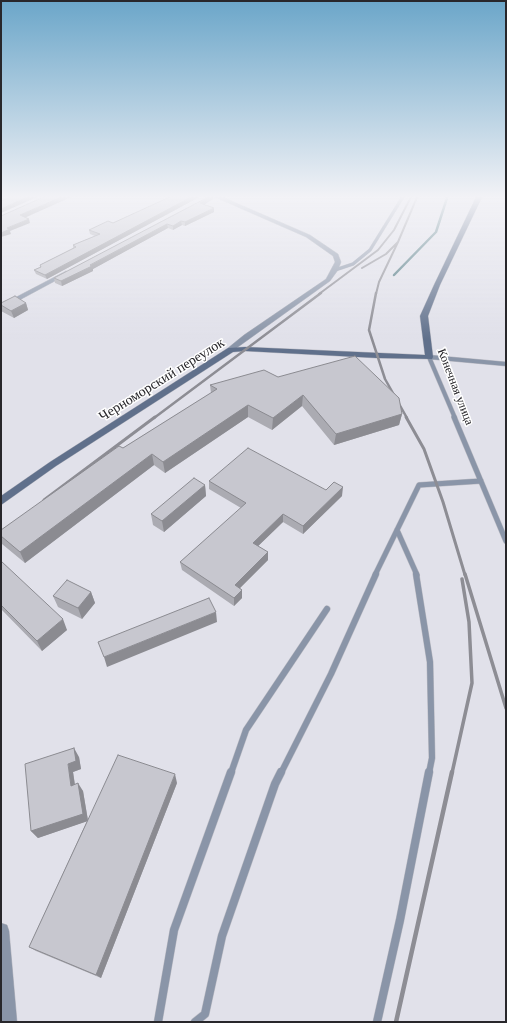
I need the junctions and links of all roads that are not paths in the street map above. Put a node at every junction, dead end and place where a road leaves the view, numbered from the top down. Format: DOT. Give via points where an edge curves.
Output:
graph roads {
  1 [pos="318,243"];
  2 [pos="374,243"];
  3 [pos="457,243"];
  4 [pos="72,270"];
  5 [pos="335,270"];
  6 [pos="1,308"];
  7 [pos="231,350"];
  8 [pos="429,357"];
  9 [pos="506,364"];
  10 [pos="481,481"];
  11 [pos="1,500"];
  12 [pos="397,530"];
  13 [pos="506,541"];
  14 [pos="327,609"];
  15 [pos="1,931"];
  16 [pos="8,1022"];
  17 [pos="158,1022"];
  18 [pos="195,1022"];
  19 [pos="377,1022"];
  1 -- 5 [label="street" via="336,255 338,262"];
  2 -- 5 [label="lane" via="370,250 353,264"];
  3 -- 8 [label="street, Конечная улица" via="424,316"];
  4 -- 6 [label="street"];
  5 -- 7 [label="street" via="328,280"];
  7 -- 8 [label="street, Черноморский переулок"];
  7 -- 11 [label="street, Черноморский переулок"];
  8 -- 9 [label="lane"];
  8 -- 10 [label="lane, Конечная улица"];
  10 -- 12 [label="lane" via="419,485"];
  10 -- 13 [label="lane, Конечная улица"];
  12 -- 18 [label="lane" via="331,674 275,784 222,936 205,1014"];
  12 -- 19 [label="lane" via="418,578 430,662 432,758"];
  14 -- 17 [label="lane" via="246,730 174,930"];
  15 -- 16 [label="street"];
}
